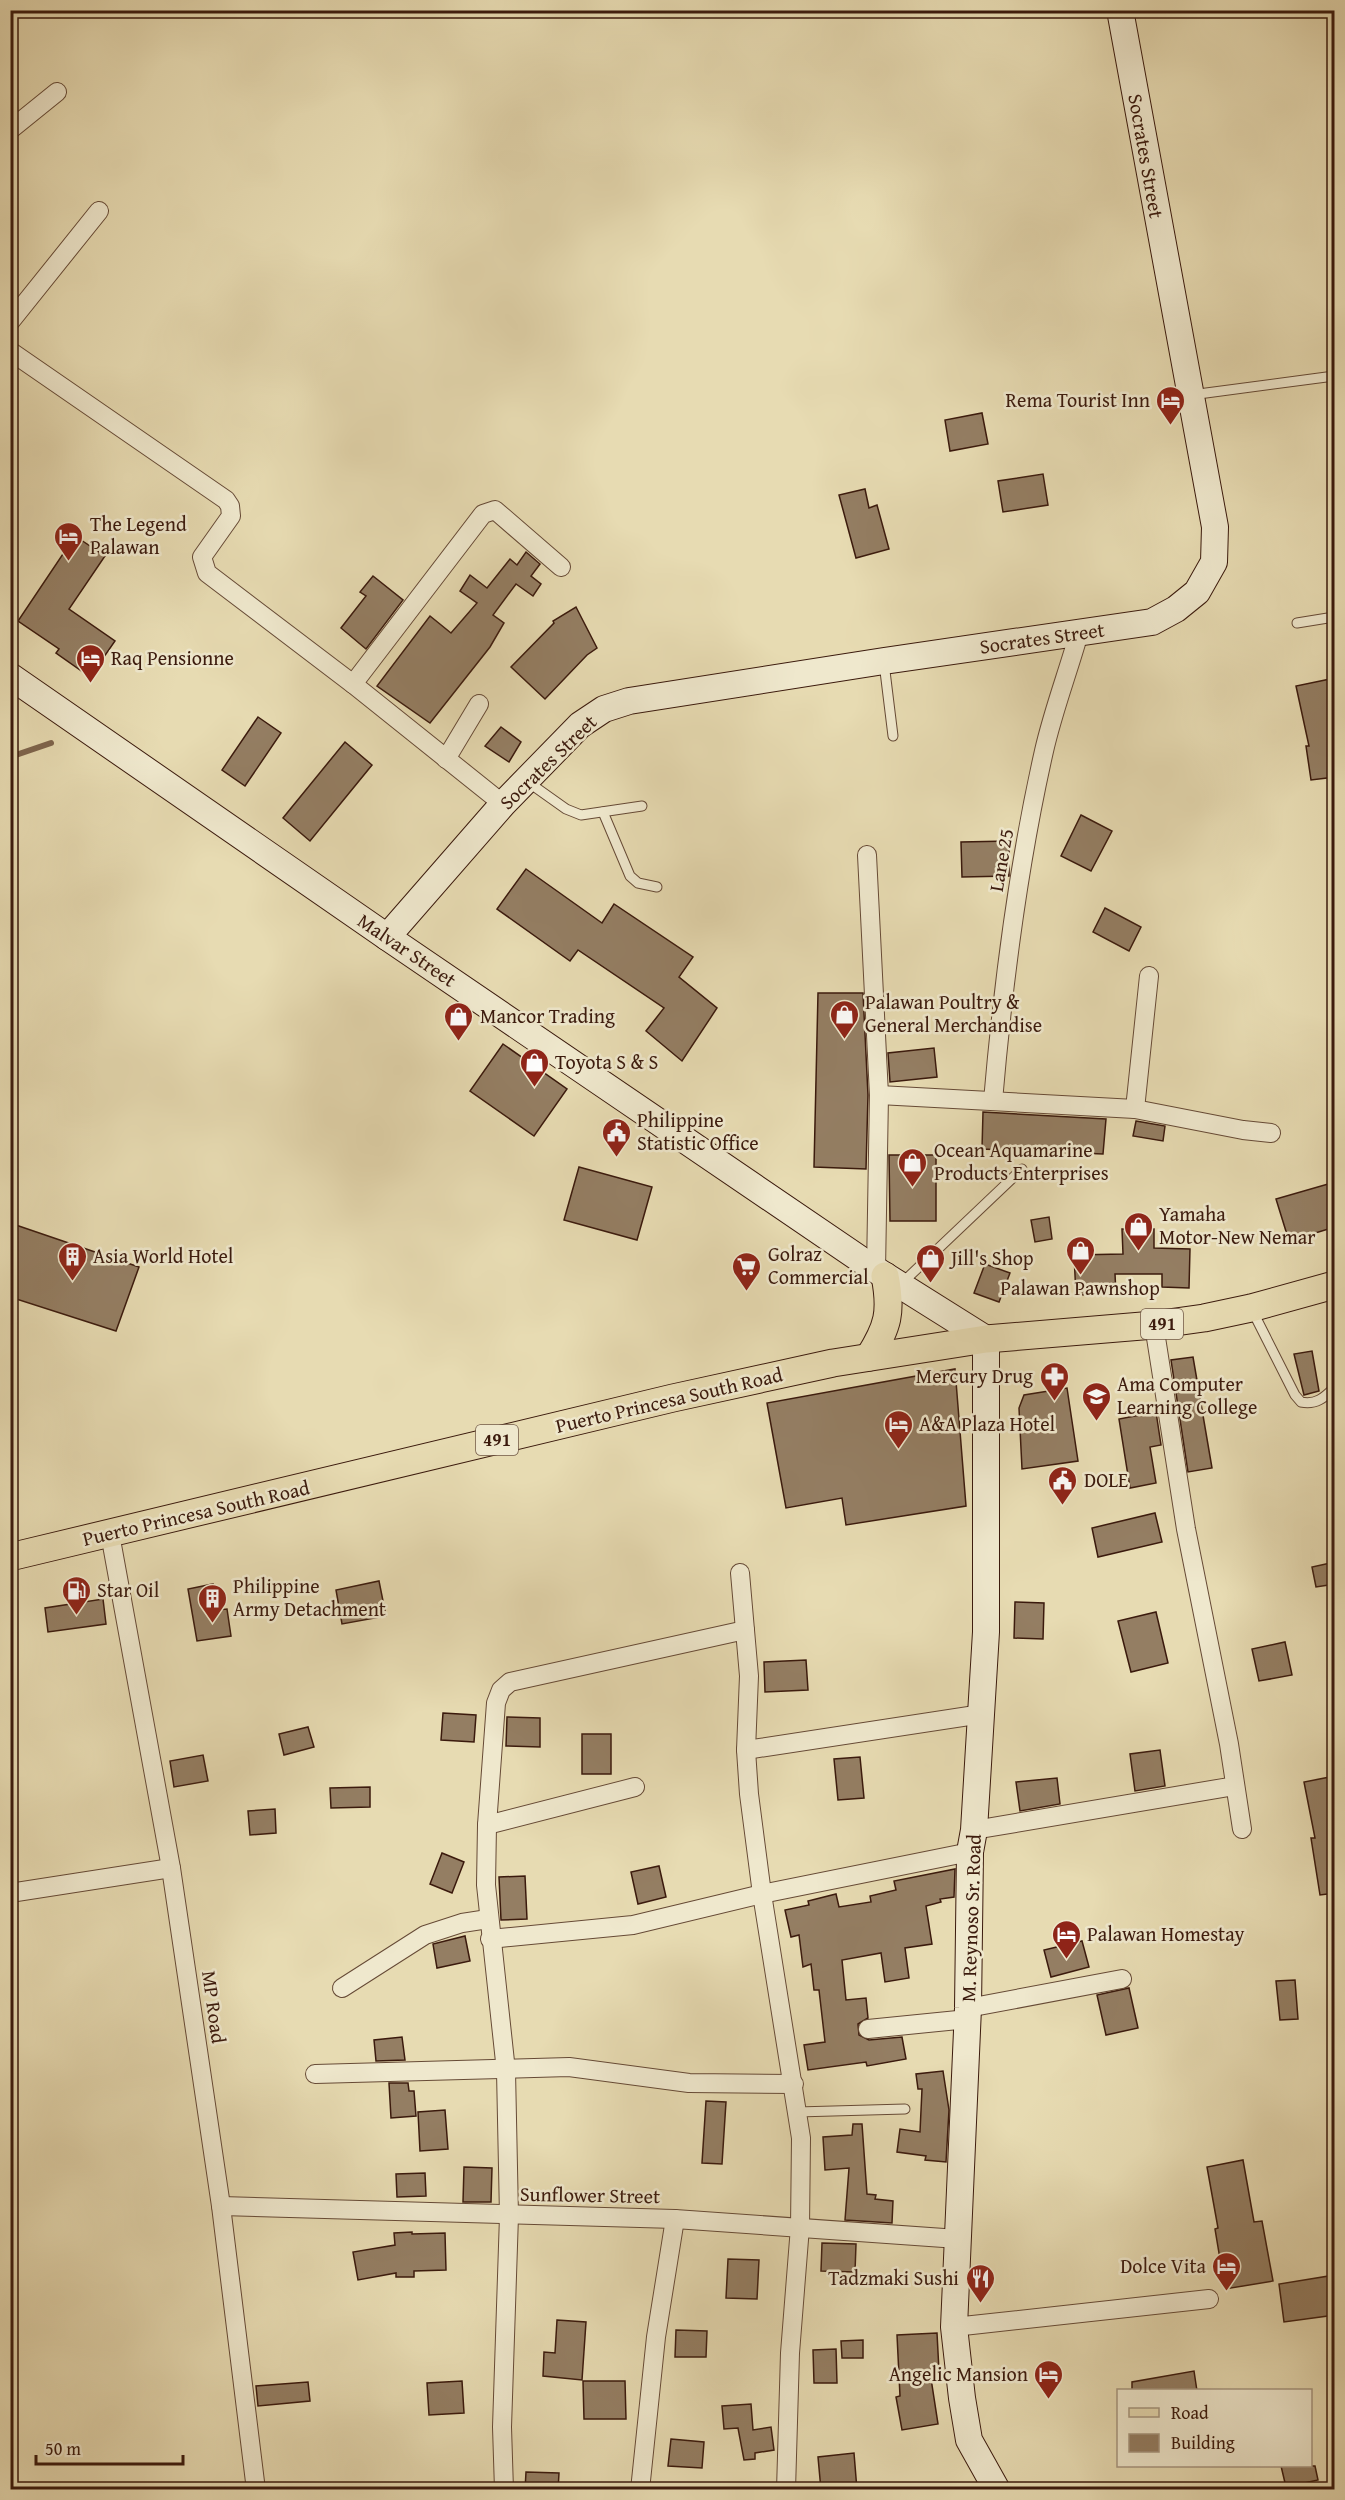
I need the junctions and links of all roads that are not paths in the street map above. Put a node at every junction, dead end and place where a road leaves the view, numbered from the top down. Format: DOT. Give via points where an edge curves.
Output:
graph roads {
  1 [pos="1122,11"];
  2 [pos="57,92"];
  3 [pos="10,130"];
  4 [pos="99,211"];
  5 [pos="10,322"];
  6 [pos="10,351"];
  7 [pos="1335,376"];
  8 [pos="1190,395"];
  9 [pos="561,567"];
  10 [pos="1335,617"];
  11 [pos="1297,623"];
  12 [pos="1079,633"];
  13 [pos="884,661"];
  14 [pos="10,676"];
  15 [pos="353,684"];
  16 [pos="479,704"];
  17 [pos="893,736"];
  18 [pos="446,759"];
  19 [pos="526,781"];
  20 [pos="503,804"];
  21 [pos="642,806"];
  22 [pos="603,812"];
  23 [pos="867,855"];
  24 [pos="657,887"];
  25 [pos="387,937"];
  26 [pos="1149,976"];
  27 [pos="879,1095"];
  28 [pos="993,1101"];
  29 [pos="1135,1109"];
  30 [pos="1271,1133"];
  31 [pos="1022,1169"];
  32 [pos="887,1278"];
  33 [pos="1335,1286"];
  34 [pos="1251,1308"];
  35 [pos="1154,1325"];
  36 [pos="986,1339"];
  37 [pos="869,1357"];
  38 [pos="1335,1388"];
  39 [pos="110,1534"];
  40 [pos="10,1557"];
  41 [pos="741,1573"];
  42 [pos="745,1630"];
  43 [pos="982,1714"];
  44 [pos="746,1750"];
  45 [pos="1235,1786"];
  46 [pos="635,1787"];
  47 [pos="488,1825"];
  48 [pos="1242,1829"];
  49 [pos="972,1841"];
  50 [pos="171,1868"];
  51 [pos="10,1893"];
  52 [pos="762,1893"];
  53 [pos="488,1918"];
  54 [pos="490,1940"];
  55 [pos="1122,1979"];
  56 [pos="342,1988"];
  57 [pos="968,2013"];
  58 [pos="868,2029"];
  59 [pos="506,2071"];
  60 [pos="315,2074"];
  61 [pos="794,2084"];
  62 [pos="905,2109"];
  63 [pos="797,2112"];
  64 [pos="221,2206"];
  65 [pos="509,2216"];
  66 [pos="675,2219"];
  67 [pos="800,2228"];
  68 [pos="958,2239"];
  69 [pos="1209,2300"];
  70 [pos="954,2327"];
  71 [pos="256,2490"];
  72 [pos="504,2490"];
  73 [pos="640,2490"];
  74 [pos="786,2490"];
  75 [pos="997,2490"];
  1 -- 8 [label="street, Socrates Street"];
  2 -- 3 [label="street"];
  4 -- 5 [label="street"];
  6 -- 15 [label="street" via="226,500 231,516 202,557 207,573"];
  7 -- 8 [label="lane"];
  8 -- 12 [label="street, Socrates Street" via="1215,527 1214,562 1197,592 1168,614 1152,622"];
  9 -- 15 [label="street" via="495,510 483,514"];
  10 -- 11 [label="lane"];
  12 -- 13 [label="street, Socrates Street"];
  12 -- 28 [label="street, Lane 25" via="1044,749 1019,882"];
  13 -- 17 [label="lane"];
  13 -- 19 [label="street, Socrates Street" via="629,701 603,710 580,725"];
  14 -- 25 [label="street, Malvar Street"];
  15 -- 18 [label="street"];
  16 -- 18 [label="street"];
  18 -- 20 [label="street"];
  19 -- 20 [label="street, Socrates Street"];
  19 -- 22 [label="lane" via="566,809 581,815"];
  20 -- 25 [label="street, Socrates Street"];
  21 -- 22 [label="lane"];
  22 -- 24 [label="lane" via="630,876 638,883"];
  23 -- 27 [label="street"];
  25 -- 32 [label="street, Malvar Street"];
  26 -- 29 [label="street"];
  27 -- 28 [label="street"];
  27 -- 32 [label="street"];
  28 -- 29 [label="street"];
  29 -- 30 [label="street"];
  31 -- 32 [label="lane"];
  32 -- 36 [label="street, Malvar Street"];
  32 -- 37 [label="main road" via="890,1308 880,1340"];
  33 -- 34 [label="main road, Puerto Princesa South Road / 491"];
  34 -- 35 [label="main road, Puerto Princesa South Road / 491"];
  34 -- 38 [label="lane" via="1301,1402 1314,1403"];
  35 -- 36 [label="main road, Puerto Princesa South Road / 491"];
  35 -- 45 [label="street" via="1186,1530"];
  36 -- 37 [label="main road, Puerto Princesa South Road / 491"];
  36 -- 43 [label="street, M. Reynoso Sr. Road"];
  37 -- 39 [label="main road, Puerto Princesa South Road / 491" via="673,1398"];
  39 -- 40 [label="main road, Puerto Princesa South Road / 491"];
  39 -- 50 [label="street, MP Road"];
  41 -- 42 [label="street"];
  42 -- 44 [label="street" via="750,1705"];
  42 -- 47 [label="street" via="505,1685 496,1703"];
  43 -- 44 [label="street"];
  43 -- 49 [label="street, M. Reynoso Sr. Road"];
  44 -- 52 [label="street"];
  45 -- 48 [label="street"];
  45 -- 49 [label="street"];
  46 -- 47 [label="street"];
  47 -- 53 [label="street"];
  49 -- 52 [label="street"];
  49 -- 57 [label="street, M. Reynoso Sr. Road"];
  50 -- 51 [label="street"];
  50 -- 64 [label="street, MP Road"];
  52 -- 54 [label="street" via="633,1924"];
  52 -- 61 [label="street"];
  53 -- 54 [label="street"];
  53 -- 56 [label="street" via="424,1935"];
  54 -- 59 [label="street"];
  55 -- 57 [label="street"];
  57 -- 58 [label="street"];
  57 -- 68 [label="street, M. Reynoso Sr. Road"];
  59 -- 60 [label="street"];
  59 -- 61 [label="street" via="569,2067 689,2083"];
  59 -- 65 [label="street"];
  61 -- 63 [label="street"];
  62 -- 63 [label="lane"];
  63 -- 67 [label="street" via="801,2138"];
  64 -- 65 [label="street, Sunflower Street"];
  64 -- 71 [label="street, MP Road"];
  65 -- 66 [label="street, Sunflower Street"];
  65 -- 72 [label="street" via="502,2427"];
  66 -- 67 [label="street, Sunflower Street"];
  66 -- 73 [label="street" via="656,2337"];
  67 -- 68 [label="street, Sunflower Street"];
  67 -- 74 [label="street" via="790,2353"];
  68 -- 70 [label="street, M. Reynoso Sr. Road"];
  69 -- 70 [label="street"];
  70 -- 75 [label="street, M. Reynoso Sr. Road" via="969,2440"];
}
